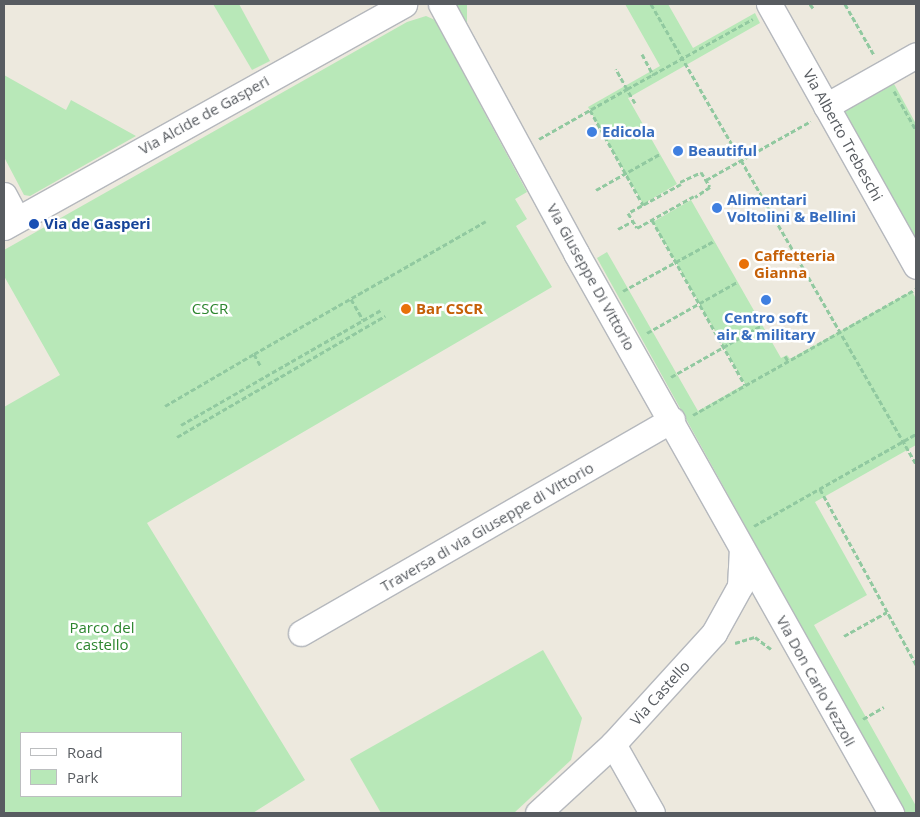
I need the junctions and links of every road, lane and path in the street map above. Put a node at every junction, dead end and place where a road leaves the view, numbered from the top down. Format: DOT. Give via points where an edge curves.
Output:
graph roads {
  1 [pos="404,4"];
  2 [pos="441,4"];
  3 [pos="651,4"];
  4 [pos="810,4"];
  5 [pos="845,4"];
  6 [pos="770,6"];
  7 [pos="813,8"];
  8 [pos="642,54"];
  9 [pos="916,55"];
  10 [pos="682,58"];
  11 [pos="616,69"];
  12 [pos="884,73"];
  13 [pos="653,75"];
  14 [pos="627,89"];
  15 [pos="635,103"];
  16 [pos="828,108"];
  17 [pos="590,110"];
  18 [pos="916,130"];
  19 [pos="520,150"];
  20 [pos="660,154"];
  21 [pos="742,160"];
  22 [pos="626,174"];
  23 [pos="706,180"];
  24 [pos="596,190"];
  25 [pos="4,195"];
  26 [pos="643,204"];
  27 [pos="652,220"];
  28 [pos="486,221"];
  29 [pos="633,221"];
  30 [pos="10,223"];
  31 [pos="618,229"];
  32 [pos="714,241"];
  33 [pos="676,262"];
  34 [pos="916,266"];
  35 [pos="737,282"];
  36 [pos="916,288"];
  37 [pos="351,299"];
  38 [pos="604,302"];
  39 [pos="699,303"];
  40 [pos="381,310"];
  41 [pos="385,316"];
  42 [pos="363,320"];
  43 [pos="762,325"];
  44 [pos="840,331"];
  45 [pos="628,344"];
  46 [pos="724,347"];
  47 [pos="321,353"];
  48 [pos="254,354"];
  49 [pos="784,356"];
  50 [pos="324,358"];
  51 [pos="788,361"];
  52 [pos="260,365"];
  53 [pos="745,385"];
  54 [pos="653,387"];
  55 [pos="165,406"];
  56 [pos="223,410"];
  57 [pos="226,414"];
  58 [pos="673,422"];
  59 [pos="181,425"];
  60 [pos="916,434"];
  61 [pos="177,437"];
  62 [pos="904,441"];
  63 [pos="916,464"];
  64 [pos="820,489"];
  65 [pos="738,543"];
  66 [pos="888,612"];
  67 [pos="301,633"];
  68 [pos="844,636"];
  69 [pos="916,664"];
  70 [pos="613,744"];
  71 [pos="538,813"];
  72 [pos="652,813"];
  73 [pos="891,813"];
  1 -- 30 [label="street, Via Alcide de Gasperi"];
  2 -- 19 [label="street, Via Giuseppe Di Vittorio"];
  3 -- 10 [label="path"];
  4 -- 7 [label="path"];
  5 -- 12 [label="path"];
  6 -- 10 [label="path"];
  6 -- 16 [label="street, Via Alberto Trebeschi"];
  8 -- 13 [label="path"];
  9 -- 12 [label="street"];
  10 -- 13 [label="path"];
  10 -- 21 [label="path"];
  11 -- 14 [label="path"];
  12 -- 16 [label="street"];
  12 -- 18 [label="path"];
  13 -- 14 [label="path"];
  14 -- 15 [label="path"];
  14 -- 17 [label="path"];
  16 -- 21 [label="path"];
  16 -- 34 [label="street, Via Alberto Trebeschi"];
  17 -- 19 [label="path"];
  17 -- 22 [label="path"];
  19 -- 38 [label="street, Via Giuseppe Di Vittorio"];
  20 -- 22 [label="path"];
  21 -- 23 [label="path"];
  21 -- 44 [label="path"];
  22 -- 24 [label="path"];
  22 -- 26 [label="path"];
  23 -- 26 [label="path" via="701,172"];
  23 -- 27 [label="path" via="710,187"];
  25 -- 30 [label="street"];
  26 -- 29 [label="path" via="628,213"];
  27 -- 29 [label="path" via="637,228"];
  27 -- 33 [label="path"];
  28 -- 37 [label="path"];
  29 -- 31 [label="path"];
  32 -- 33 [label="path"];
  33 -- 38 [label="path"];
  33 -- 39 [label="path"];
  35 -- 39 [label="path"];
  36 -- 44 [label="path"];
  37 -- 42 [label="path"];
  37 -- 48 [label="path"];
  38 -- 45 [label="street, Via Giuseppe Di Vittorio"];
  39 -- 45 [label="path"];
  39 -- 46 [label="path"];
  40 -- 42 [label="path"];
  41 -- 47 [label="path"];
  42 -- 59 [label="path"];
  43 -- 46 [label="path"];
  44 -- 51 [label="path"];
  44 -- 62 [label="path"];
  45 -- 54 [label="street, Via Giuseppe Di Vittorio"];
  46 -- 53 [label="path"];
  46 -- 54 [label="path"];
  47 -- 50 [label="path"];
  47 -- 56 [label="path"];
  48 -- 52 [label="path"];
  48 -- 55 [label="path"];
  49 -- 51 [label="path"];
  51 -- 53 [label="path"];
  53 -- 58 [label="path"];
  54 -- 58 [label="street, Via Giuseppe Di Vittorio"];
  56 -- 57 [label="path"];
  56 -- 61 [label="path"];
  58 -- 65 [label="street, Via Giuseppe Di Vittorio"];
  58 -- 67 [label="street, Traversa di via Giuseppe di Vittorio"];
  60 -- 62 [label="path"];
  62 -- 63 [label="path"];
  62 -- 64 [label="path"];
  64 -- 65 [label="path"];
  64 -- 66 [label="path"];
  65 -- 70 [label="street, Via Castello" via="740,586 714,633"];
  65 -- 73 [label="street, Via Don Carlo Vezzoli"];
  66 -- 68 [label="path"];
  66 -- 69 [label="path"];
  70 -- 71 [label="street, Via Castello"];
  70 -- 72 [label="street"];
}
